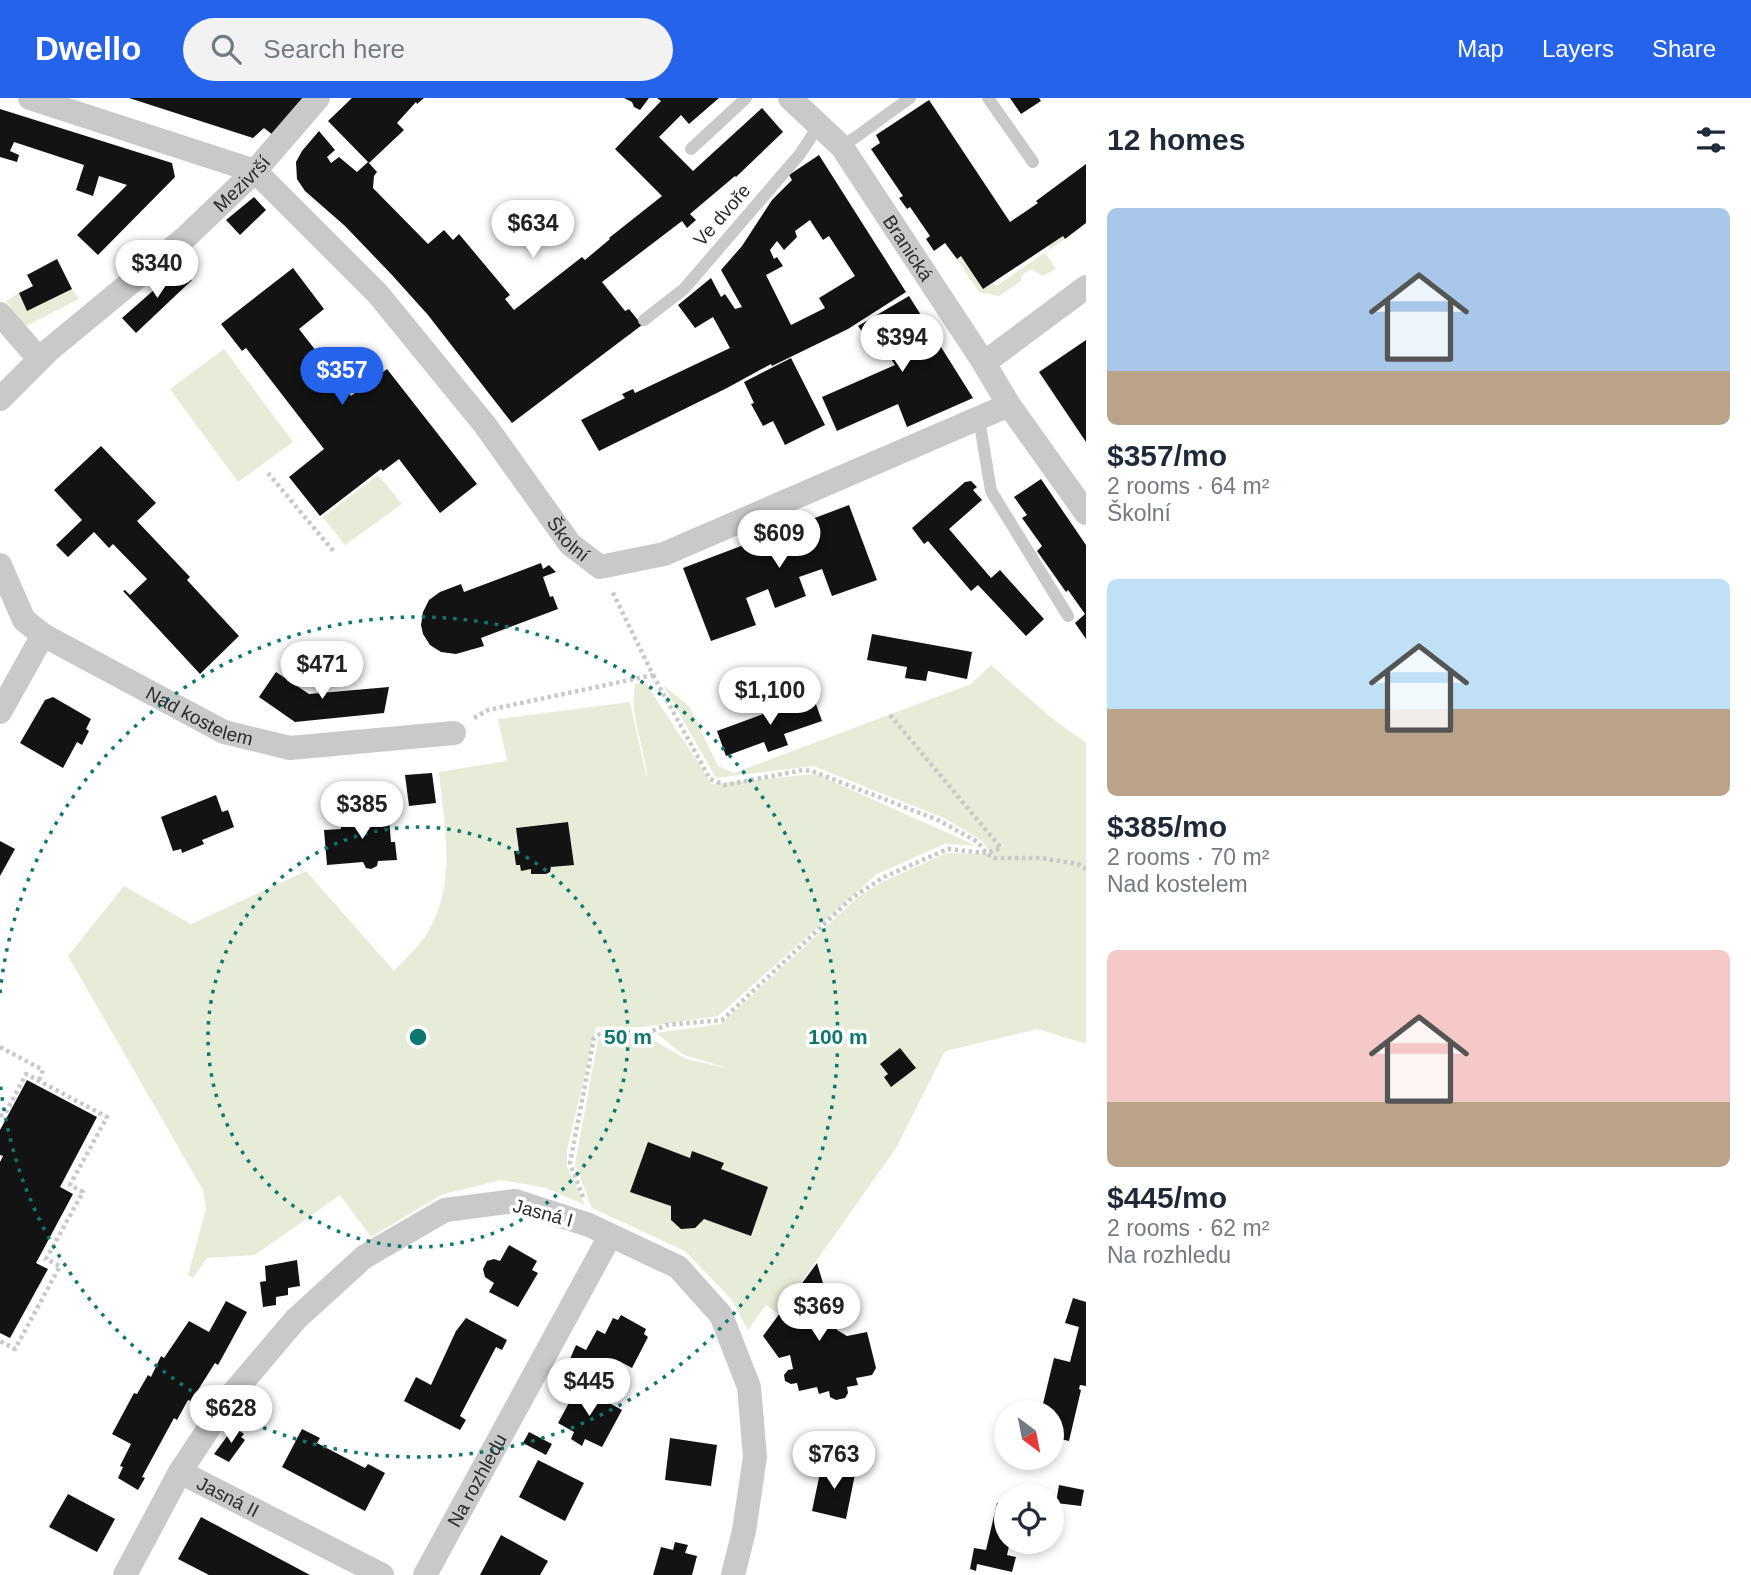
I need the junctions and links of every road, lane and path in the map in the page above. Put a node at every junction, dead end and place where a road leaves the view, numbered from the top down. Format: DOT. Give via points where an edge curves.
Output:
graph roads {
  1 [pos="30,98"];
  2 [pos="318,98"];
  3 [pos="746,98"];
  4 [pos="790,98"];
  5 [pos="910,98"];
  6 [pos="988,98"];
  7 [pos="819,125"];
  8 [pos="842,148"];
  9 [pos="691,149"];
  10 [pos="1032,163"];
  11 [pos="255,171"];
  12 [pos="1086,287"];
  13 [pos="0,314"];
  14 [pos="644,320"];
  15 [pos="39,359"];
  16 [pos="984,363"];
  17 [pos="0,399"];
  18 [pos="1009,405"];
  19 [pos="979,419"];
  20 [pos="268,473"];
  21 [pos="1086,513"];
  22 [pos="335,553"];
  23 [pos="0,565"];
  24 [pos="600,567"];
  25 [pos="1068,616"];
  26 [pos="43,635"];
  27 [pos="653,675"];
  28 [pos="0,712"];
  29 [pos="890,715"];
  30 [pos="454,733"];
  31 [pos="986,853"];
  32 [pos="1086,869"];
  33 [pos="0,1047"];
  34 [pos="39,1080"];
  35 [pos="0,1116"];
  36 [pos="574,1174"];
  37 [pos="610,1236"];
  38 [pos="0,1340"];
  39 [pos="180,1472"];
  40 [pos="125,1575"];
  41 [pos="382,1575"];
  42 [pos="425,1575"];
  43 [pos="733,1575"];
  1 -- 11 [label="street"];
  2 -- 11 [label="street, Mezivrší"];
  3 -- 9 [label="lane"];
  4 -- 7 [label="street, Branická"];
  5 -- 8 [label="lane"];
  6 -- 10 [label="lane"];
  7 -- 8 [label="street, Branická"];
  7 -- 14 [label="lane, Ve dvoře" via="800,154 684,289"];
  8 -- 16 [label="street, Branická"];
  11 -- 15 [label="street, Mezivrší" via="186,237"];
  11 -- 24 [label="street, Školní" via="379,294 485,425 570,544"];
  12 -- 16 [label="street"];
  13 -- 15 [label="street"];
  15 -- 17 [label="street, Mezivrší"];
  16 -- 18 [label="street, Branická"];
  18 -- 19 [label="street, Školní"];
  18 -- 21 [label="street, Branická"];
  19 -- 24 [label="street, Školní" via="664,554"];
  19 -- 25 [label="lane" via="991,491"];
  20 -- 22 [label="path"];
  23 -- 26 [label="street, Nad kostelem" via="24,620"];
  24 -- 27 [label="path"];
  26 -- 28 [label="street"];
  26 -- 30 [label="street, Nad kostelem" via="224,732 290,748"];
  27 -- 30 [label="path" via="488,709"];
  27 -- 31 [label="path" via="710,779 724,785 812,771 938,820 978,842"];
  29 -- 31 [label="path" via="1001,848"];
  31 -- 32 [label="path" via="995,858 1041,858"];
  31 -- 36 [label="path" via="948,849 884,877 853,897 722,1020 594,1038 570,1163"];
  33 -- 34 [label="path" via="43,1070"];
  34 -- 35 [label="path" via="26,1074"];
  34 -- 38 [label="path" via="107,1117 70,1185 83,1192 46,1259 60,1266 16,1349"];
  37 -- 39 [label="street, Jasná I" via="515,1201 445,1210 364,1257 296,1319 228,1399"];
  37 -- 42 [label="street, Na rozhledu"];
  37 -- 43 [label="street, Jasná I" via="677,1266 721,1315 749,1387 755,1457"];
  39 -- 40 [label="street, Jasná II"];
  39 -- 41 [label="street, Jasná II"];
}
